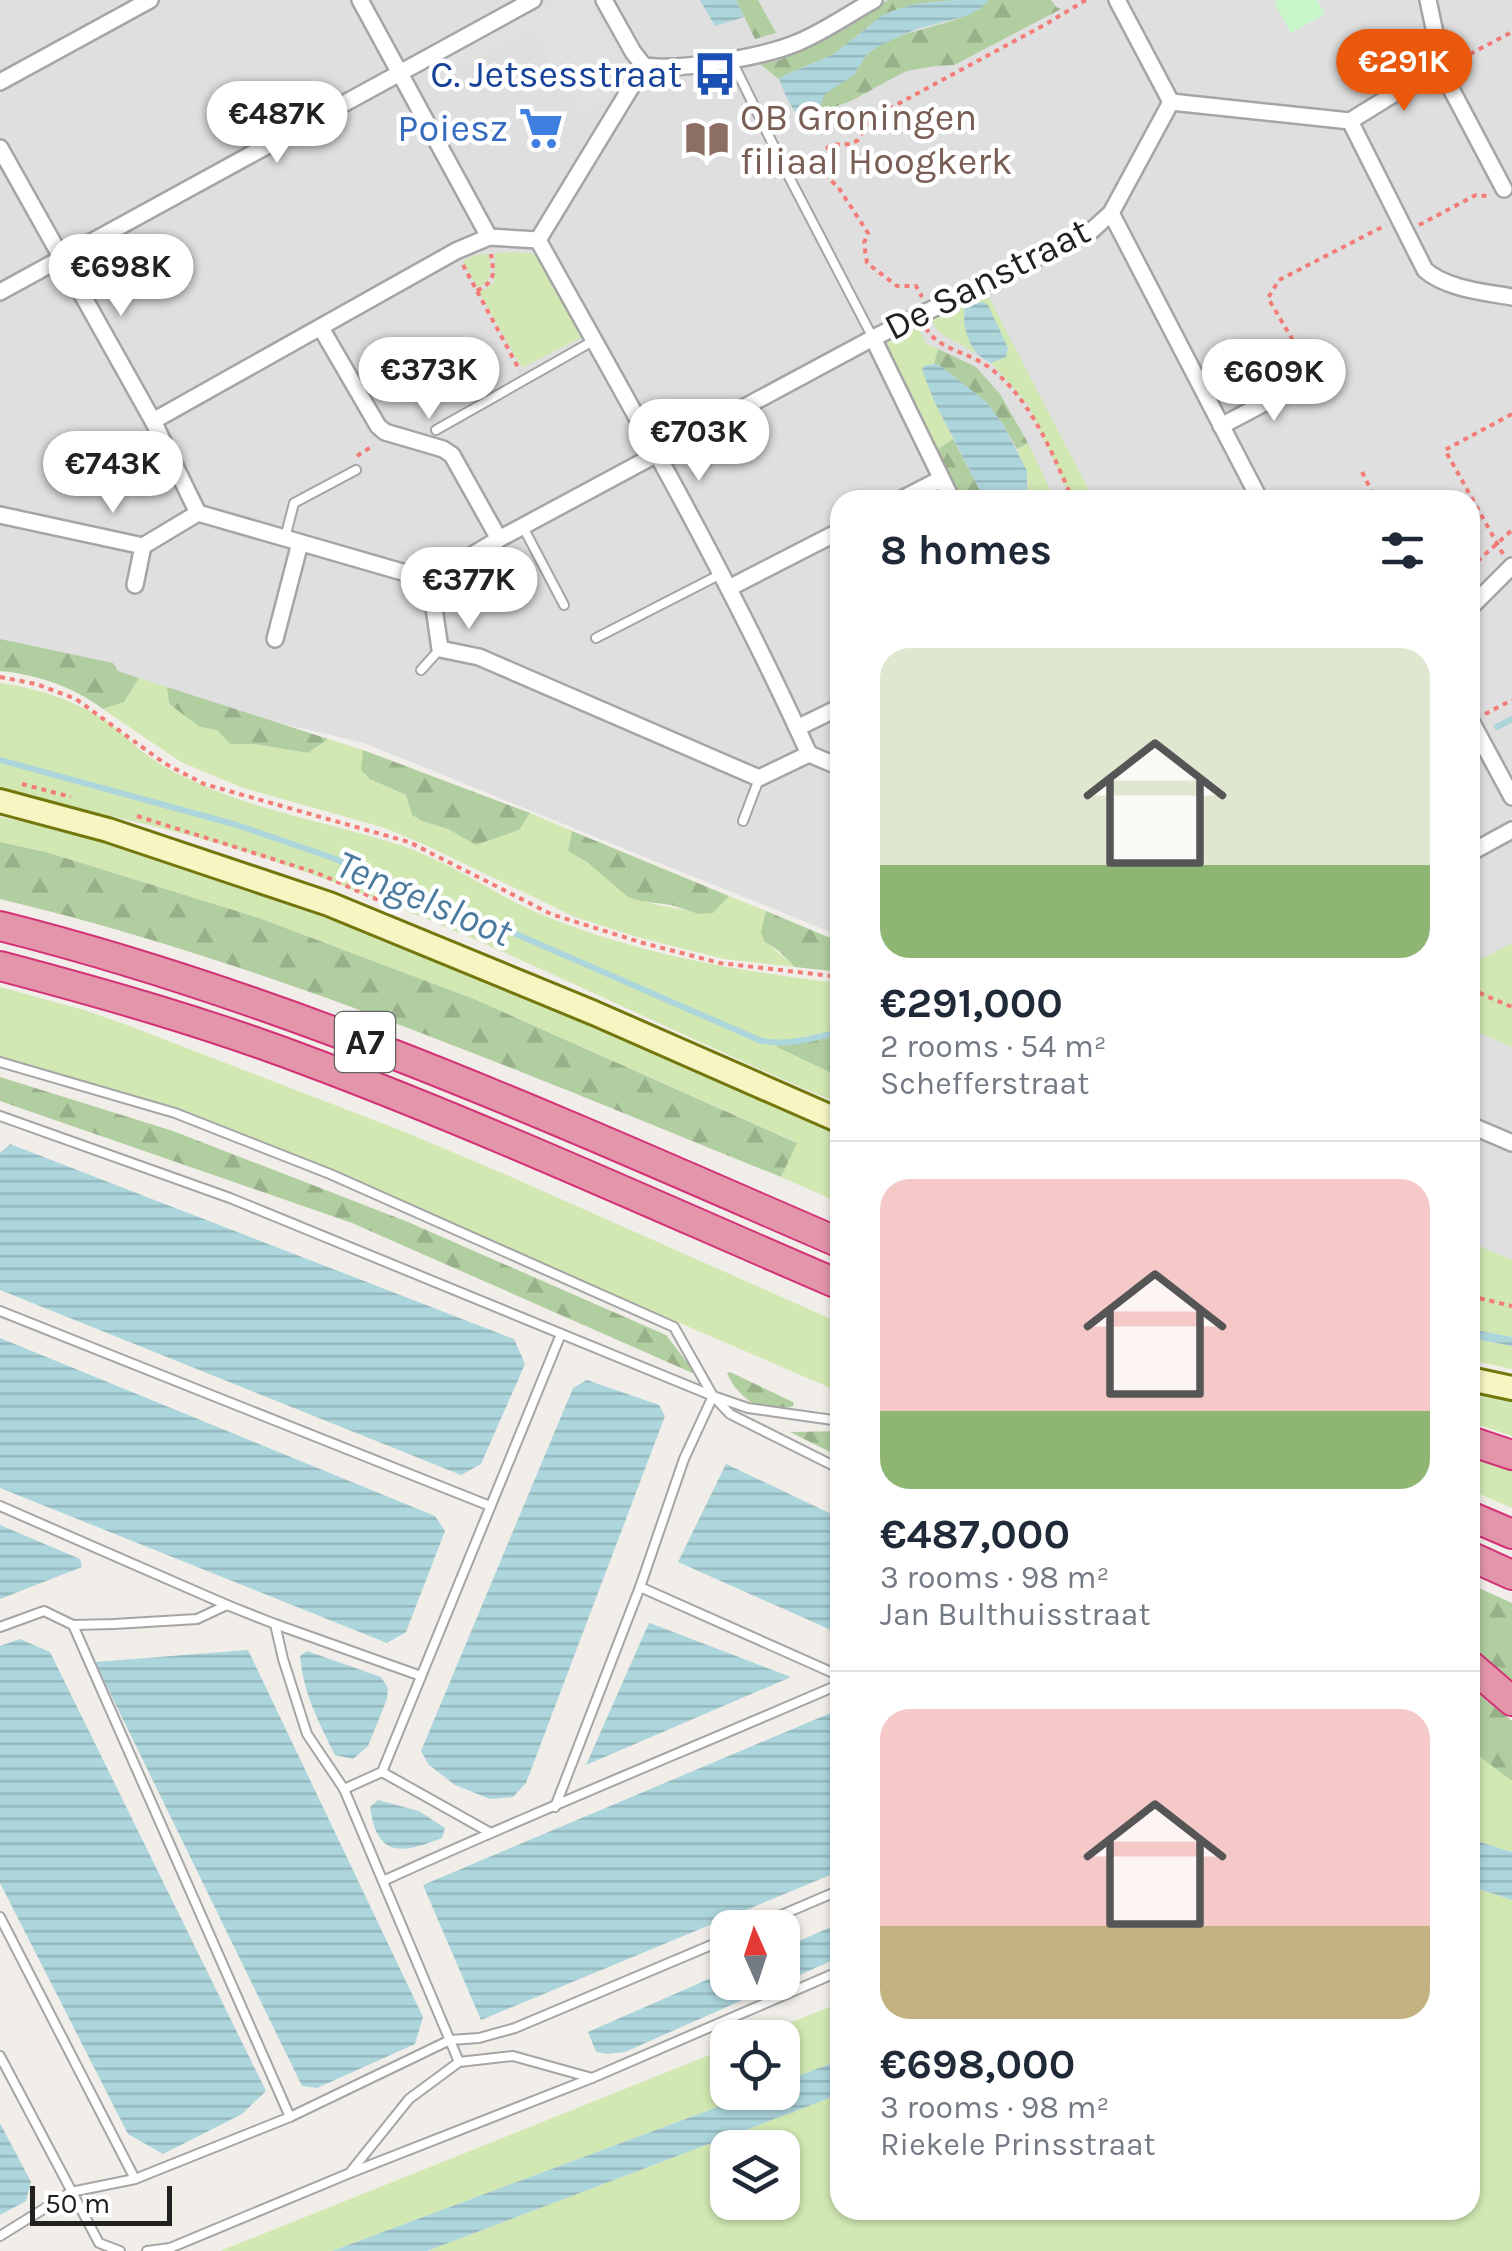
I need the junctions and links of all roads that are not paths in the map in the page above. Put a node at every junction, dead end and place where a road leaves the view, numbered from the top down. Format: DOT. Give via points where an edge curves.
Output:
graph roads {
  1 [pos="150,0"];
  2 [pos="360,0"];
  3 [pos="533,0"];
  4 [pos="604,0"];
  5 [pos="874,0"];
  6 [pos="1117,0"];
  7 [pos="1428,0"];
  8 [pos="730,59"];
  9 [pos="644,66"];
  10 [pos="1436,68"];
  11 [pos="400,73"];
  12 [pos="0,82"];
  13 [pos="1171,102"];
  14 [pos="1350,121"];
  15 [pos="0,148"];
  16 [pos="1504,189"];
  17 [pos="1112,213"];
  18 [pos="489,236"];
  19 [pos="538,240"];
  20 [pos="62,259"];
  21 [pos="0,292"];
  22 [pos="1512,297"];
  23 [pos="322,328"];
  24 [pos="873,338"];
  25 [pos="594,340"];
  26 [pos="1306,381"];
  27 [pos="152,421"];
  28 [pos="1222,426"];
  29 [pos="436,430"];
  30 [pos="658,454"];
  31 [pos="356,470"];
  32 [pos="941,479"];
  33 [pos="920,490"];
  34 [pos="947,490"];
  35 [pos="1255,490"];
  36 [pos="198,513"];
  37 [pos="0,515"];
  38 [pos="523,527"];
  39 [pos="830,535"];
  40 [pos="499,539"];
  41 [pos="293,540"];
  42 [pos="142,546"];
  43 [pos="1511,567"];
  44 [pos="430,580"];
  45 [pos="725,581"];
  46 [pos="135,585"];
  47 [pos="1480,598"];
  48 [pos="564,605"];
  49 [pos="596,638"];
  50 [pos="275,640"];
  51 [pos="440,649"];
  52 [pos="421,670"];
  53 [pos="830,712"];
  54 [pos="798,728"];
  55 [pos="1480,737"];
  56 [pos="809,754"];
  57 [pos="830,763"];
  58 [pos="759,778"];
  59 [pos="1512,797"];
  60 [pos="0,801"];
  61 [pos="743,821"];
  62 [pos="1512,830"];
  63 [pos="1480,848"];
  64 [pos="0,926"];
  65 [pos="0,966"];
  66 [pos="0,1062"];
  67 [pos="0,1116"];
  68 [pos="830,1117"];
  69 [pos="1480,1129"];
  70 [pos="1512,1143"];
  71 [pos="718,1190"];
  72 [pos="628,1194"];
  73 [pos="830,1228"];
  74 [pos="830,1239"];
  75 [pos="830,1281"];
  76 [pos="830,1299"];
  77 [pos="0,1311"];
  78 [pos="561,1334"];
  79 [pos="1480,1382"];
  80 [pos="1512,1388"];
  81 [pos="713,1396"];
  82 [pos="830,1420"];
  83 [pos="1480,1444"];
  84 [pos="1512,1455"];
  85 [pos="830,1464"];
  86 [pos="0,1506"];
  87 [pos="490,1506"];
  88 [pos="1480,1520"];
  89 [pos="1512,1534"];
  90 [pos="1480,1561"];
  91 [pos="1512,1575"];
  92 [pos="640,1587"];
  93 [pos="227,1606"];
  94 [pos="276,1624"];
  95 [pos="0,1626"];
  96 [pos="72,1626"];
  97 [pos="830,1672"];
  98 [pos="1480,1674"];
  99 [pos="421,1676"];
  100 [pos="830,1688"];
  101 [pos="1512,1701"];
  102 [pos="382,1772"];
  103 [pos="344,1789"];
  104 [pos="555,1806"];
  105 [pos="489,1832"];
  106 [pos="383,1881"];
  107 [pos="830,1894"];
  108 [pos="793,1910"];
  109 [pos="0,1916"];
  110 [pos="710,1946"];
  111 [pos="830,1975"];
  112 [pos="450,2040"];
  113 [pos="0,2056"];
  114 [pos="459,2062"];
  115 [pos="592,2078"];
  116 [pos="290,2117"];
  117 [pos="350,2173"];
  118 [pos="135,2179"];
  119 [pos="71,2192"];
  120 [pos="0,2236"];
  121 [pos="99,2243"];
  122 [pos="92,2251"];
  123 [pos="120,2251"];
  124 [pos="147,2251"];
  1 -- 12 [label="street"];
  2 -- 11 [label="street"];
  3 -- 11 [label="street"];
  4 -- 9 [label="street"];
  5 -- 8 [label="street" via="801,42"];
  6 -- 13 [label="street"];
  7 -- 10 [label="street"];
  8 -- 9 [label="street"];
  8 -- 24 [label="lane"];
  9 -- 19 [label="street"];
  10 -- 14 [label="street"];
  10 -- 16 [label="street"];
  11 -- 18 [label="street"];
  11 -- 20 [label="street"];
  13 -- 14 [label="street"];
  13 -- 17 [label="street, De Sanstraat"];
  14 -- 22 [label="street" via="1425,270 1468,289"];
  15 -- 20 [label="street"];
  17 -- 24 [label="street, De Sanstraat" via="1090,232"];
  17 -- 28 [label="street"];
  18 -- 19 [label="street"];
  18 -- 23 [label="street"];
  19 -- 25 [label="street"];
  20 -- 21 [label="street"];
  20 -- 27 [label="street"];
  23 -- 27 [label="street"];
  23 -- 40 [label="street" via="378,426 452,455"];
  24 -- 30 [label="street, De Sanstraat"];
  24 -- 32 [label="street"];
  25 -- 29 [label="lane"];
  25 -- 30 [label="street"];
  26 -- 28 [label="street"];
  27 -- 36 [label="street"];
  28 -- 35 [label="street"];
  30 -- 38 [label="street, De Sanstraat"];
  30 -- 45 [label="street"];
  31 -- 41 [label="lane" via="294,503"];
  32 -- 33 [label="street"];
  32 -- 34 [label="street"];
  36 -- 41 [label="street"];
  36 -- 42 [label="street"];
  37 -- 42 [label="street"];
  38 -- 40 [label="street, De Sanstraat"];
  38 -- 48 [label="lane"];
  39 -- 45 [label="street"];
  40 -- 44 [label="street, De Sanstraat"];
  41 -- 44 [label="street"];
  41 -- 50 [label="street"];
  42 -- 46 [label="street"];
  43 -- 47 [label="street"];
  44 -- 51 [label="street"];
  45 -- 49 [label="lane"];
  45 -- 54 [label="street"];
  51 -- 52 [label="lane"];
  51 -- 58 [label="street" via="478,657"];
  53 -- 54 [label="street"];
  54 -- 56 [label="street"];
  55 -- 59 [label="street"];
  56 -- 57 [label="street"];
  56 -- 58 [label="street"];
  58 -- 61 [label="lane"];
  60 -- 68 [label="street" via="329,904"];
  62 -- 63 [label="street"];
  64 -- 71 [label="highway, A7" via="289,1013"];
  65 -- 72 [label="highway, A7" via="312,1062"];
  66 -- 81 [label="lane" via="175,1113 330,1174 674,1327"];
  67 -- 78 [label="lane" via="230,1198"];
  69 -- 70 [label="street"];
  71 -- 73 [label="highway, A7"];
  71 -- 74 [label="highway, A7"];
  72 -- 75 [label="highway, A7"];
  72 -- 76 [label="highway, A7"];
  77 -- 87 [label="lane"];
  78 -- 81 [label="lane"];
  78 -- 87 [label="lane"];
  79 -- 80 [label="street"];
  81 -- 82 [label="lane"];
  81 -- 85 [label="lane" via="730,1414"];
  81 -- 92 [label="lane"];
  83 -- 84 [label="highway"];
  86 -- 93 [label="lane"];
  87 -- 99 [label="lane"];
  88 -- 89 [label="highway"];
  90 -- 91 [label="highway"];
  92 -- 97 [label="lane"];
  92 -- 104 [label="lane"];
  93 -- 94 [label="lane"];
  93 -- 96 [label="lane" via="197,1619"];
  94 -- 99 [label="lane"];
  94 -- 103 [label="lane" via="308,1734"];
  95 -- 96 [label="lane" via="44,1611"];
  96 -- 116 [label="lane"];
  98 -- 101 [label="highway"];
  99 -- 102 [label="lane"];
  100 -- 104 [label="lane"];
  102 -- 103 [label="lane"];
  102 -- 105 [label="lane"];
  103 -- 106 [label="lane"];
  104 -- 105 [label="lane"];
  105 -- 106 [label="lane"];
  106 -- 112 [label="lane"];
  107 -- 108 [label="lane"];
  109 -- 118 [label="lane"];
  110 -- 112 [label="lane" via="515,2028"];
  111 -- 115 [label="lane"];
  112 -- 114 [label="lane"];
  112 -- 116 [label="lane"];
  113 -- 119 [label="lane"];
  114 -- 115 [label="lane" via="513,2056"];
  114 -- 117 [label="lane" via="408,2099"];
  115 -- 117 [label="lane"];
  116 -- 118 [label="lane"];
  117 -- 124 [label="lane" via="170,2248"];
  118 -- 119 [label="lane"];
  119 -- 120 [label="lane"];
  119 -- 121 [label="lane"];
  121 -- 122 [label="lane"];
  121 -- 123 [label="lane"];
}
